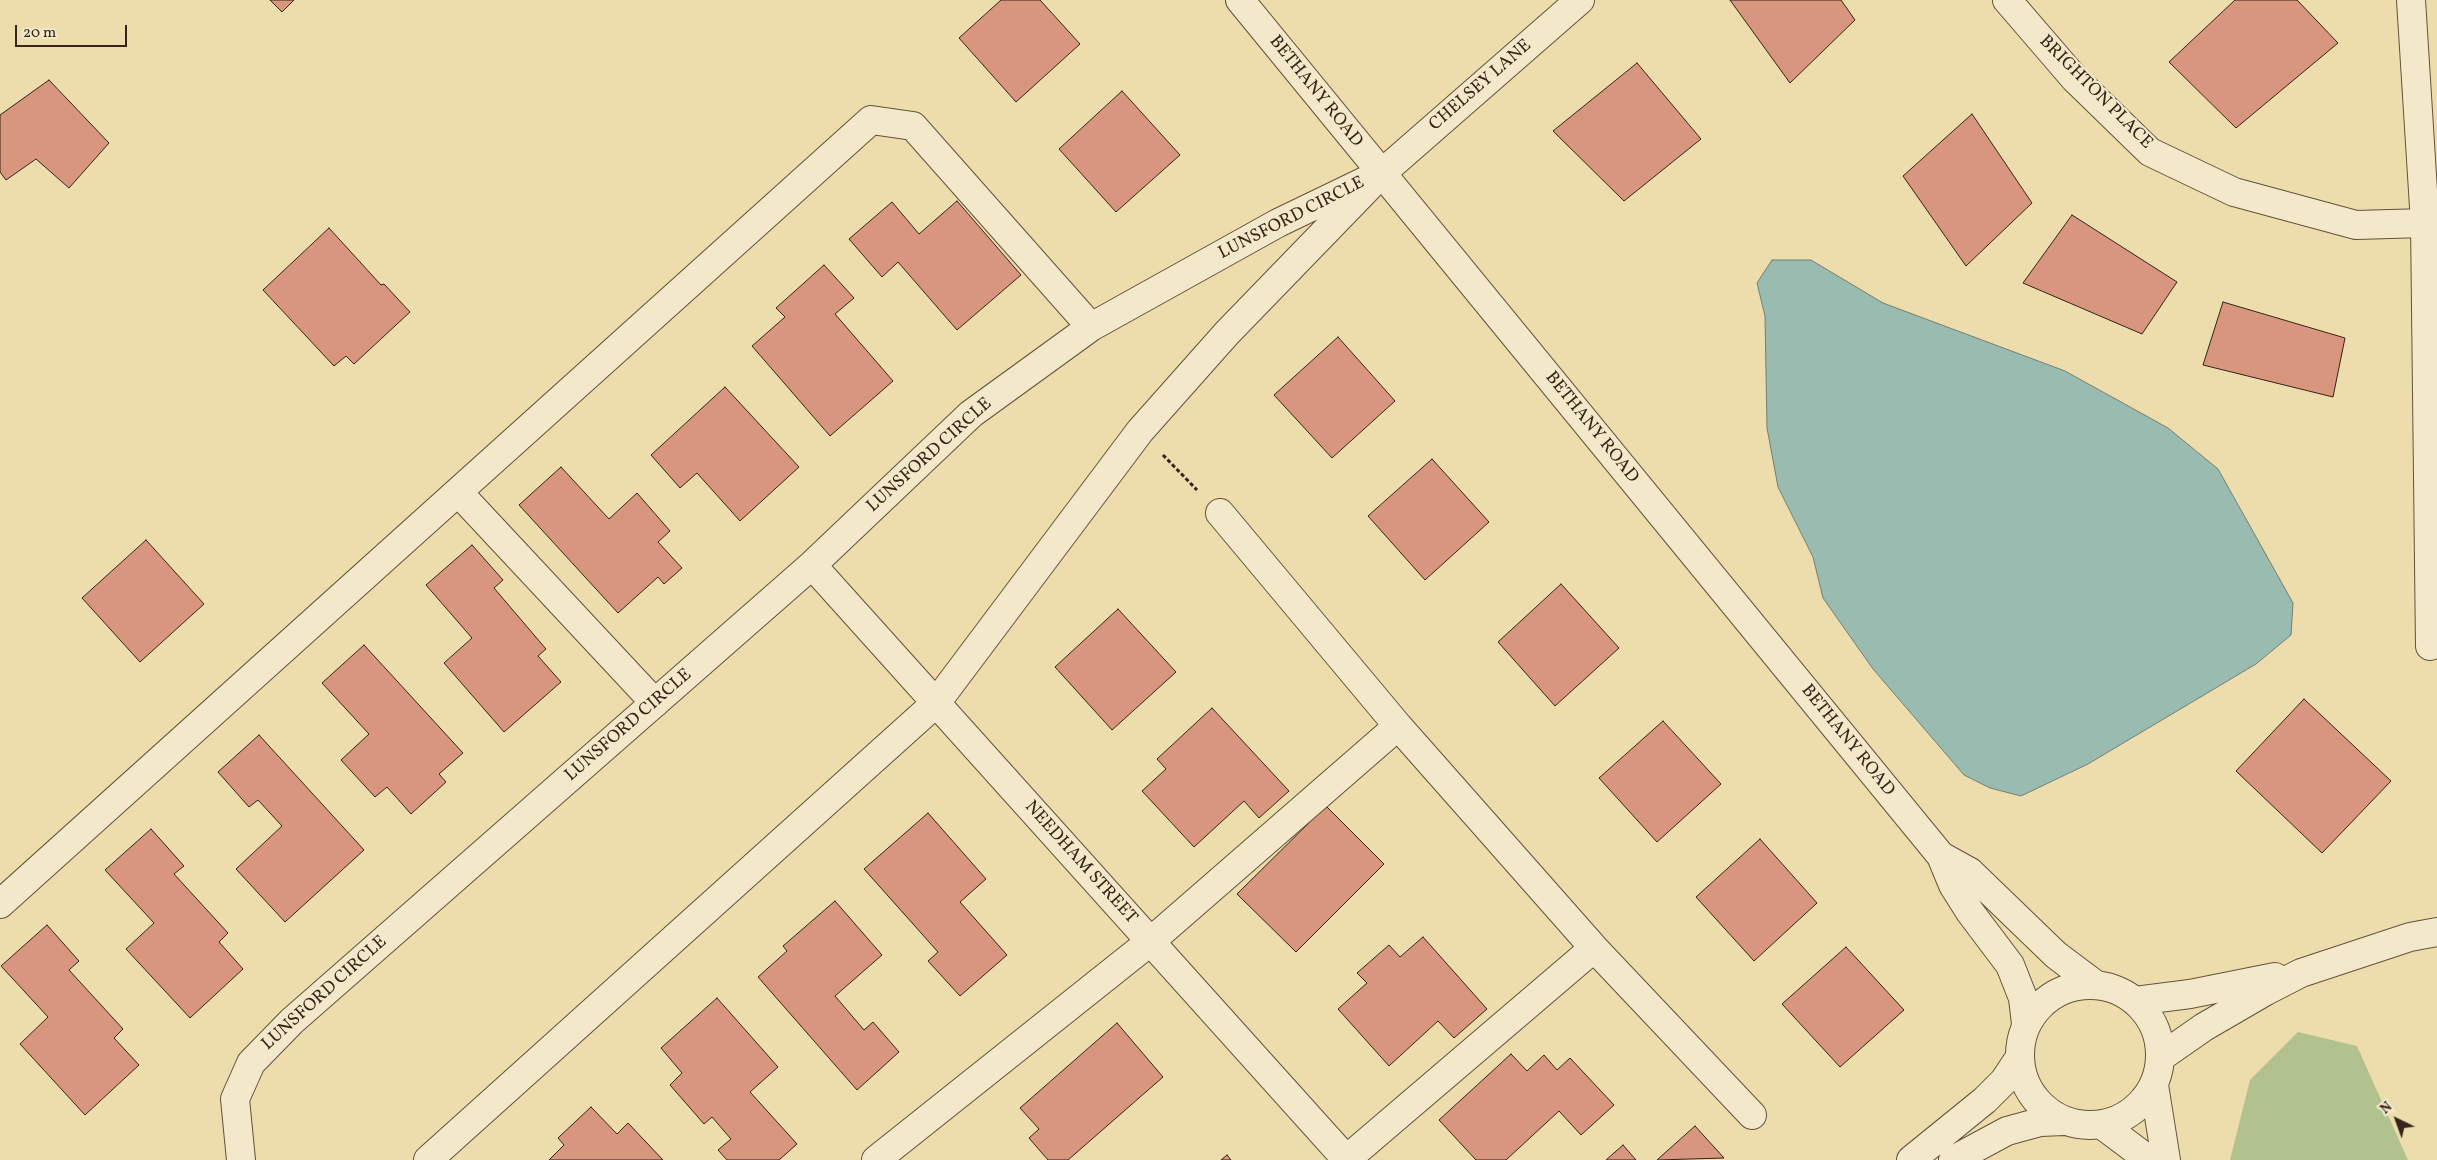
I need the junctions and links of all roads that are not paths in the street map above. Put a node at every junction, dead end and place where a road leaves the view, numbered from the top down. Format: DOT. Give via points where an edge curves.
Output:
graph roads {
  1 [pos="1240,0"];
  2 [pos="1580,0"];
  3 [pos="2007,0"];
  4 [pos="2411,0"];
  5 [pos="1382,173"];
  6 [pos="2425,223"];
  7 [pos="1091,328"];
  8 [pos="458,492"];
  9 [pos="1220,513"];
  10 [pos="812,565"];
  11 [pos="2430,646"];
  12 [pos="655,703"];
  13 [pos="936,703"];
  14 [pos="1398,726"];
  15 [pos="1941,856"];
  16 [pos="0,904"];
  17 [pos="2437,932"];
  18 [pos="1151,941"];
  19 [pos="1594,948"];
  20 [pos="2301,973"];
  21 [pos="2096,985"];
  22 [pos="2135,1001"];
  23 [pos="2026,1024"];
  24 [pos="2020,1057"];
  25 [pos="2161,1057"];
  26 [pos="2154,1085"];
  27 [pos="1752,1114"];
  28 [pos="2064,1121"];
  29 [pos="2101,1124"];
  30 [pos="241,1160"];
  31 [pos="428,1160"];
  32 [pos="876,1160"];
  33 [pos="1347,1160"];
  34 [pos="1911,1160"];
  35 [pos="1953,1160"];
  36 [pos="2148,1160"];
  37 [pos="2166,1160"];
  1 -- 5 [label="street, BETHANY ROAD"];
  2 -- 5 [label="street, CHELSEY LANE"];
  3 -- 6 [label="street, BRIGHTON PLACE" via="2075,78 2150,152 2234,192 2356,225"];
  4 -- 6 [label="street"];
  5 -- 7 [label="street, LUNSFORD CIRCLE" via="1278,223"];
  5 -- 13 [label="street, LUNSFORD CIRCLE" via="1227,333 1140,431"];
  5 -- 15 [label="street, BETHANY ROAD"];
  6 -- 11 [label="street"];
  7 -- 8 [label="street" via="913,126 871,120"];
  7 -- 10 [label="street, LUNSFORD CIRCLE" via="971,414"];
  8 -- 12 [label="street"];
  8 -- 16 [label="street"];
  9 -- 14 [label="street"];
  10 -- 12 [label="street, LUNSFORD CIRCLE"];
  10 -- 13 [label="street, NEEDHAM STREET"];
  12 -- 30 [label="street, LUNSFORD CIRCLE" via="292,1021 251,1063 234,1099"];
  13 -- 18 [label="street, NEEDHAM STREET"];
  13 -- 31 [label="street, LUNSFORD CIRCLE"];
  14 -- 18 [label="street"];
  14 -- 19 [label="street"];
  15 -- 21 [label="street, BETHANY ROAD" via="1970,872 2056,955"];
  15 -- 23 [label="street, BETHANY ROAD" via="1970,912 2010,965 2023,998"];
  17 -- 20 [label="street" via="2410,937"];
  18 -- 32 [label="street"];
  18 -- 33 [label="street, NEEDHAM STREET"];
  19 -- 27 [label="street"];
  19 -- 33 [label="street"];
  20 -- 22 [label="street"];
  20 -- 25 [label="street" via="2211,1022"];
  21 -- 22 [label="street" via="2105,985 2127,994"];
  21 -- 23 [label="street" via="2081,985 2059,992 2040,1005"];
  22 -- 25 [label="street" via="2145,1009 2157,1029"];
  23 -- 24 [label="street"];
  24 -- 28 [label="street" via="2029,1092 2044,1109"];
  24 -- 34 [label="street" via="2004,1081 1985,1100"];
  25 -- 26 [label="street"];
  26 -- 29 [label="street" via="2148,1097 2131,1113"];
  26 -- 37 [label="street"];
  28 -- 29 [label="street" via="2087,1126"];
  28 -- 35 [label="street" via="2040,1122 2007,1131"];
  29 -- 36 [label="street"];
}
